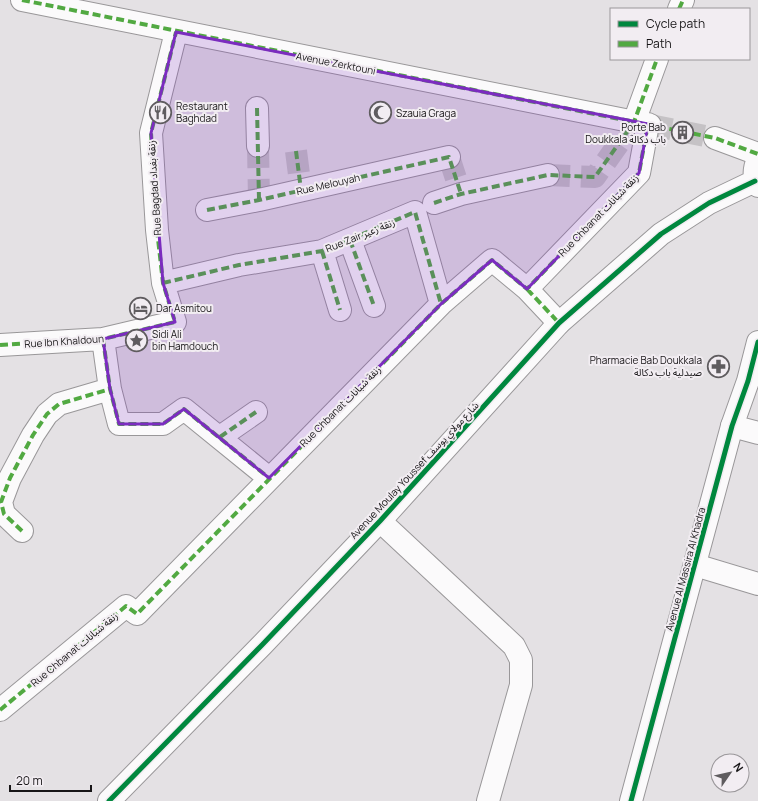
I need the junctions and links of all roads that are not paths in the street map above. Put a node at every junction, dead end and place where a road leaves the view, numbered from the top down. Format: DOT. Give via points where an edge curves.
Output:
graph roads {
  1 [pos="22,0"];
  2 [pos="176,32"];
  3 [pos="657,60"];
  4 [pos="257,108"];
  5 [pos="644,124"];
  6 [pos="715,138"];
  7 [pos="258,146"];
  8 [pos="758,154"];
  9 [pos="449,157"];
  10 [pos="758,159"];
  11 [pos="548,175"];
  12 [pos="756,184"];
  13 [pos="434,203"];
  14 [pos="207,210"];
  15 [pos="350,240"];
  16 [pos="322,251"];
  17 [pos="163,283"];
  18 [pos="527,289"];
  19 [pos="441,304"];
  20 [pos="374,306"];
  21 [pos="340,310"];
  22 [pos="175,322"];
  23 [pos="559,323"];
  24 [pos="103,339"];
  25 [pos="758,342"];
  26 [pos="0,346"];
  27 [pos="110,389"];
  28 [pos="256,412"];
  29 [pos="732,426"];
  30 [pos="758,433"];
  31 [pos="220,437"];
  32 [pos="270,478"];
  33 [pos="380,521"];
  34 [pos="22,531"];
  35 [pos="695,564"];
  36 [pos="758,584"];
  37 [pos="0,710"];
  38 [pos="109,801"];
  39 [pos="488,801"];
  40 [pos="631,801"];
  1 -- 2 [label="street, Avenue Zerktouni"];
  2 -- 5 [label="street, Avenue Zerktouni"];
  2 -- 17 [label="street, Rue Bagdad زنقة بغداد" via="151,133"];
  3 -- 5 [label="street, Rue Chbanat زنقة شبانات"];
  4 -- 7 [label="street"];
  5 -- 18 [label="street, Rue Chbanat زنقة شبانات" via="639,173"];
  6 -- 8 [label="street"];
  9 -- 14 [label="street, Rue Melouyah"];
  10 -- 12 [label="street" via="754,167"];
  11 -- 13 [label="street" via="461,194"];
  12 -- 23 [label="street, Avenue Moulay Youssef شارع مولاي يوسف" via="709,203 661,234"];
  15 -- 16 [label="street, Rue Zair زنقة زعير"];
  15 -- 19 [label="street, Rue Zair زنقة زعير" via="415,212"];
  15 -- 20 [label="street"];
  16 -- 17 [label="street, Rue Zair زنقة زعير" via="239,265"];
  16 -- 21 [label="street"];
  17 -- 22 [label="street, Rue Bagdad زنقة بغداد"];
  18 -- 19 [label="street, Rue Chbanat زنقة شبانات" via="492,260"];
  18 -- 23 [label="street"];
  19 -- 32 [label="street, Rue Chbanat زنقة شبانات"];
  22 -- 24 [label="street, Rue Ibn Khaldoun"];
  23 -- 33 [label="street, Avenue Moulay Youssef شارع مولاي يوسف"];
  24 -- 26 [label="street, Rue Ibn Khaldoun"];
  24 -- 27 [label="street"];
  25 -- 29 [label="street, Avenue Al Massira Al Khadra"];
  27 -- 31 [label="street" via="119,424 163,424 184,409"];
  27 -- 34 [label="street" via="59,404 47,414 33,435 10,478 1,502 8,521"];
  28 -- 31 [label="street"];
  29 -- 30 [label="street"];
  29 -- 35 [label="street, Avenue Al Massira Al Khadra"];
  31 -- 32 [label="street"];
  32 -- 37 [label="street, Rue Chbanat زنقة شبانات" via="137,614 126,606"];
  33 -- 38 [label="street, Avenue Moulay Youssef شارع مولاي يوسف"];
  33 -- 39 [label="street" via="514,646 521,660 521,686"];
  35 -- 36 [label="street"];
  35 -- 40 [label="street, Avenue Al Massira Al Khadra"];
}
